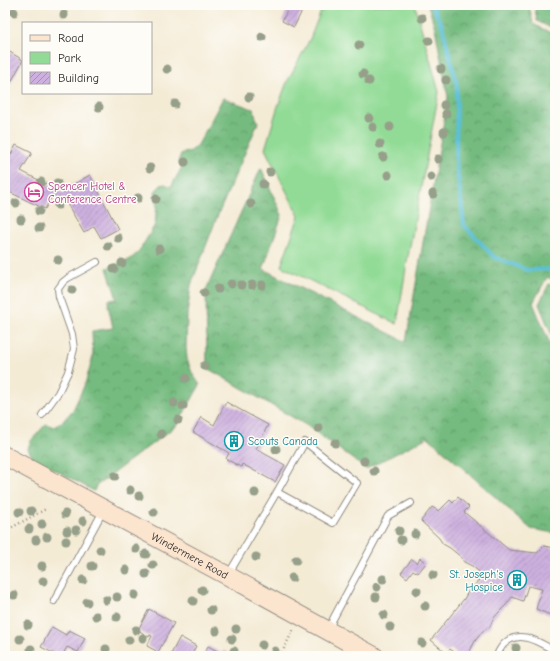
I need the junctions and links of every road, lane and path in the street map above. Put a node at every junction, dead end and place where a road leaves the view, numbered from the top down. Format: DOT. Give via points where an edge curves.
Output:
graph roads {
  1 [pos="97,262"];
  2 [pos="42,415"];
  3 [pos="5,456"];
  4 [pos="277,492"];
  5 [pos="411,503"];
  6 [pos="46,509"];
  7 [pos="104,509"];
  8 [pos="5,531"];
  9 [pos="228,576"];
  10 [pos="54,601"];
  11 [pos="301,616"];
  12 [pos="329,631"];
  13 [pos="555,651"];
  14 [pos="280,656"];
  15 [pos="374,656"];
  16 [pos="497,656"];
  1 -- 2 [label="lane" via="68,278 58,289 72,334 74,350 68,372 58,393"];
  3 -- 7 [label="main road, Windermere Road"];
  4 -- 4 [label="lane" via="305,442 357,483 333,523"];
  4 -- 9 [label="lane"];
  5 -- 12 [label="lane" via="388,516"];
  6 -- 8 [label="path"];
  7 -- 9 [label="main road, Windermere Road"];
  7 -- 10 [label="lane"];
  9 -- 11 [label="main road, Windermere Road"];
  11 -- 12 [label="main road, Windermere Road"];
  11 -- 14 [label="path"];
  12 -- 15 [label="main road, Windermere Road"];
  13 -- 16 [label="lane" via="521,636 508,639"];
}
